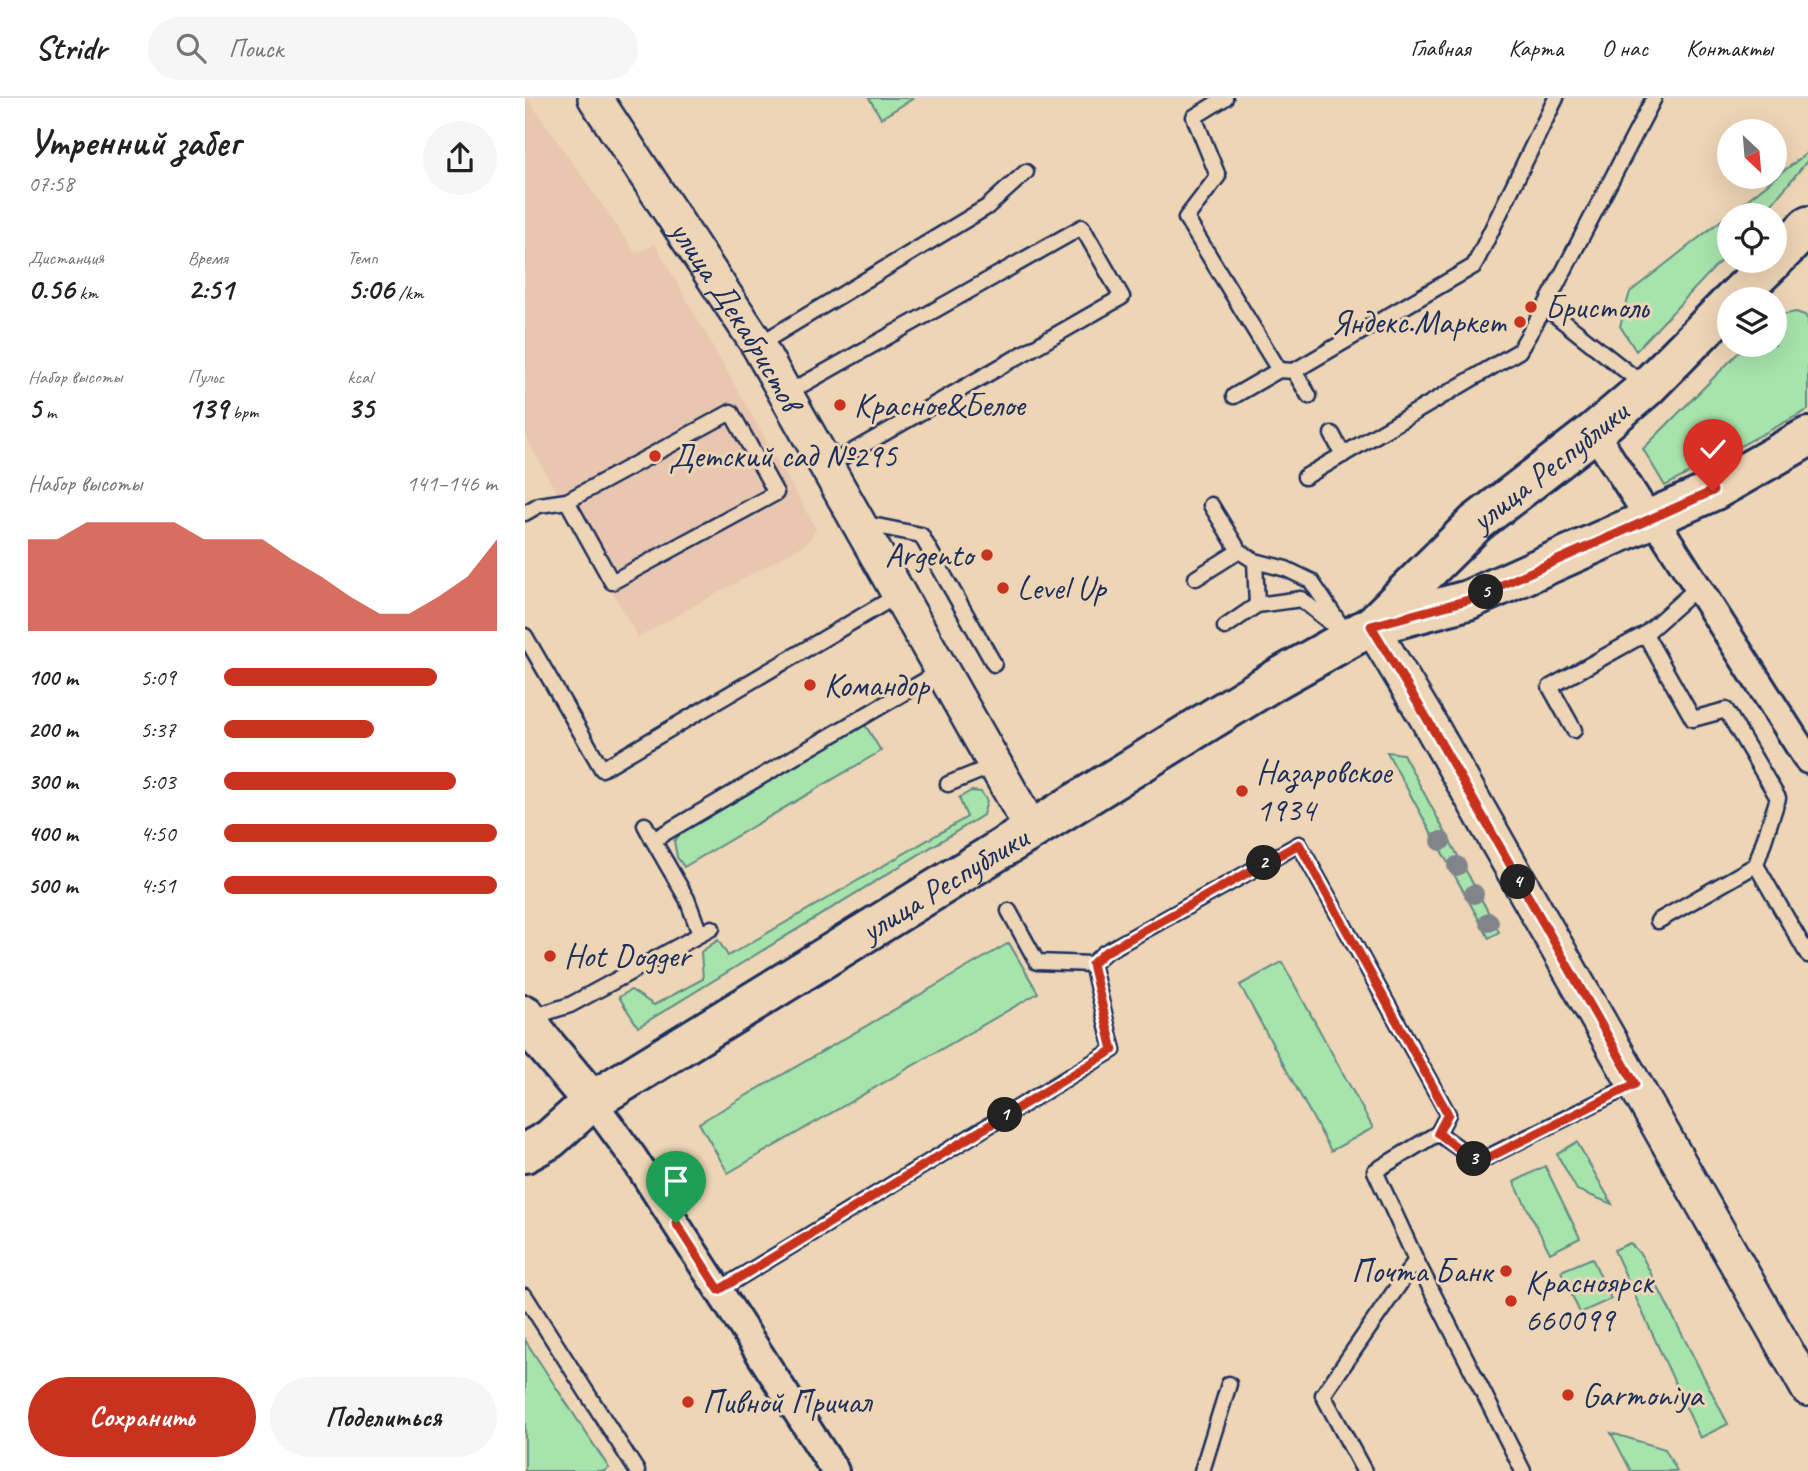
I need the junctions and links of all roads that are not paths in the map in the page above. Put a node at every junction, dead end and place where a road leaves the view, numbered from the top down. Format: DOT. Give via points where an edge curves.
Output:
graph roads {
  1 [pos="595,98"];
  2 [pos="1226,98"];
  3 [pos="1556,98"];
  4 [pos="1654,98"];
  5 [pos="1026,172"];
  6 [pos="1808,226"];
  7 [pos="1787,247"];
  8 [pos="1761,273"];
  9 [pos="1746,287"];
  10 [pos="1545,307"];
  11 [pos="1717,316"];
  12 [pos="758,345"];
  13 [pos="1286,371"];
  14 [pos="1647,387"];
  15 [pos="786,394"];
  16 [pos="1234,396"];
  17 [pos="1309,396"];
  18 [pos="1594,432"];
  19 [pos="1332,434"];
  20 [pos="1808,437"];
  21 [pos="1343,455"];
  22 [pos="827,466"];
  23 [pos="1305,477"];
  24 [pos="567,501"];
  25 [pos="1211,505"];
  26 [pos="525,513"];
  27 [pos="1649,518"];
  28 [pos="859,523"];
  29 [pos="1240,551"];
  30 [pos="1255,561"];
  31 [pos="1196,578"];
  32 [pos="1698,587"];
  33 [pos="898,595"];
  34 [pos="1257,606"];
  35 [pos="1225,627"];
  36 [pos="1360,632"];
  37 [pos="1645,634"];
  38 [pos="525,636"];
  39 [pos="994,664"];
  40 [pos="941,671"];
  41 [pos="1574,730"];
  42 [pos="1808,760"];
  43 [pos="995,765"];
  44 [pos="602,769"];
  45 [pos="618,776"];
  46 [pos="948,784"];
  47 [pos="645,825"];
  48 [pos="1032,830"];
  49 [pos="653,840"];
  50 [pos="1756,865"];
  51 [pos="1009,911"];
  52 [pos="1658,922"];
  53 [pos="1808,955"];
  54 [pos="1092,964"];
  55 [pos="526,1016"];
  56 [pos="1635,1084"];
  57 [pos="593,1101"];
  58 [pos="1438,1133"];
  59 [pos="525,1153"];
  60 [pos="1416,1260"];
  61 [pos="719,1290"];
  62 [pos="525,1296"];
  63 [pos="1229,1384"];
  64 [pos="1808,1389"];
  65 [pos="637,1471"];
  66 [pos="835,1471"];
  67 [pos="1202,1471"];
  68 [pos="1364,1471"];
  69 [pos="1523,1471"];
  1 -- 12 [label="street, улица Декабристов"];
  2 -- 13 [label="lane" via="1194,117 1218,176 1186,218"];
  3 -- 13 [label="lane" via="1473,266"];
  4 -- 10 [label="lane"];
  5 -- 12 [label="lane" via="987,207"];
  6 -- 7 [label="main road"];
  8 -- 9 [label="main road"];
  10 -- 14 [label="lane"];
  10 -- 21 [label="lane" via="1519,351"];
  11 -- 14 [label="main road, улица Республики"];
  12 -- 15 [label="street, улица Декабристов"];
  13 -- 16 [label="lane"];
  13 -- 17 [label="lane"];
  14 -- 18 [label="main road, улица Республики"];
  15 -- 22 [label="street, улица Декабристов"];
  15 -- 22 [label="lane" via="1082,227 1122,297"];
  18 -- 27 [label="street"];
  18 -- 36 [label="main road, улица Республики" via="1476,523"];
  19 -- 21 [label="lane"];
  20 -- 27 [label="main road, улица Республики" via="1713,491"];
  21 -- 23 [label="lane"];
  22 -- 28 [label="street, улица Декабристов"];
  24 -- 24 [label="lane" via="612,582 776,492 731,412"];
  24 -- 26 [label="lane" via="539,505"];
  25 -- 29 [label="lane"];
  27 -- 32 [label="street"];
  27 -- 36 [label="main road, улица Республики" via="1468,600"];
  28 -- 33 [label="street, улица Декабристов"];
  28 -- 39 [label="lane" via="921,535"];
  29 -- 30 [label="lane"];
  29 -- 31 [label="lane"];
  30 -- 34 [label="lane"];
  30 -- 36 [label="lane" via="1311,581"];
  32 -- 37 [label="lane"];
  32 -- 42 [label="street"];
  33 -- 40 [label="street, улица Декабристов"];
  33 -- 44 [label="lane"];
  34 -- 35 [label="lane"];
  34 -- 36 [label="lane" via="1301,599"];
  36 -- 48 [label="main road, улица Республики"];
  36 -- 56 [label="street" via="1426,717"];
  37 -- 41 [label="lane" via="1550,687"];
  37 -- 50 [label="lane" via="1693,719 1726,710 1778,798"];
  38 -- 44 [label="lane"];
  40 -- 43 [label="street, улица Декабристов"];
  40 -- 49 [label="lane"];
  43 -- 46 [label="lane"];
  43 -- 48 [label="street, улица Декабристов"];
  44 -- 45 [label="lane"];
  47 -- 49 [label="lane"];
  48 -- 57 [label="main road, улица Республики"];
  49 -- 55 [label="lane" via="706,931 570,1006"];
  50 -- 52 [label="lane"];
  50 -- 53 [label="lane"];
  51 -- 54 [label="lane" via="1037,962"];
  54 -- 58 [label="lane" via="1299,844 1448,1114"];
  54 -- 61 [label="lane" via="1113,1050"];
  55 -- 57 [label="main road"];
  56 -- 58 [label="lane" via="1478,1163"];
  56 -- 64 [label="street"];
  57 -- 59 [label="main road, улица Республики" via="550,1139"];
  57 -- 61 [label="street"];
  58 -- 60 [label="lane" via="1375,1171"];
  60 -- 68 [label="lane" via="1323,1395"];
  60 -- 69 [label="lane"];
  61 -- 66 [label="street"];
  62 -- 65 [label="lane"];
  63 -- 67 [label="lane"];
}
